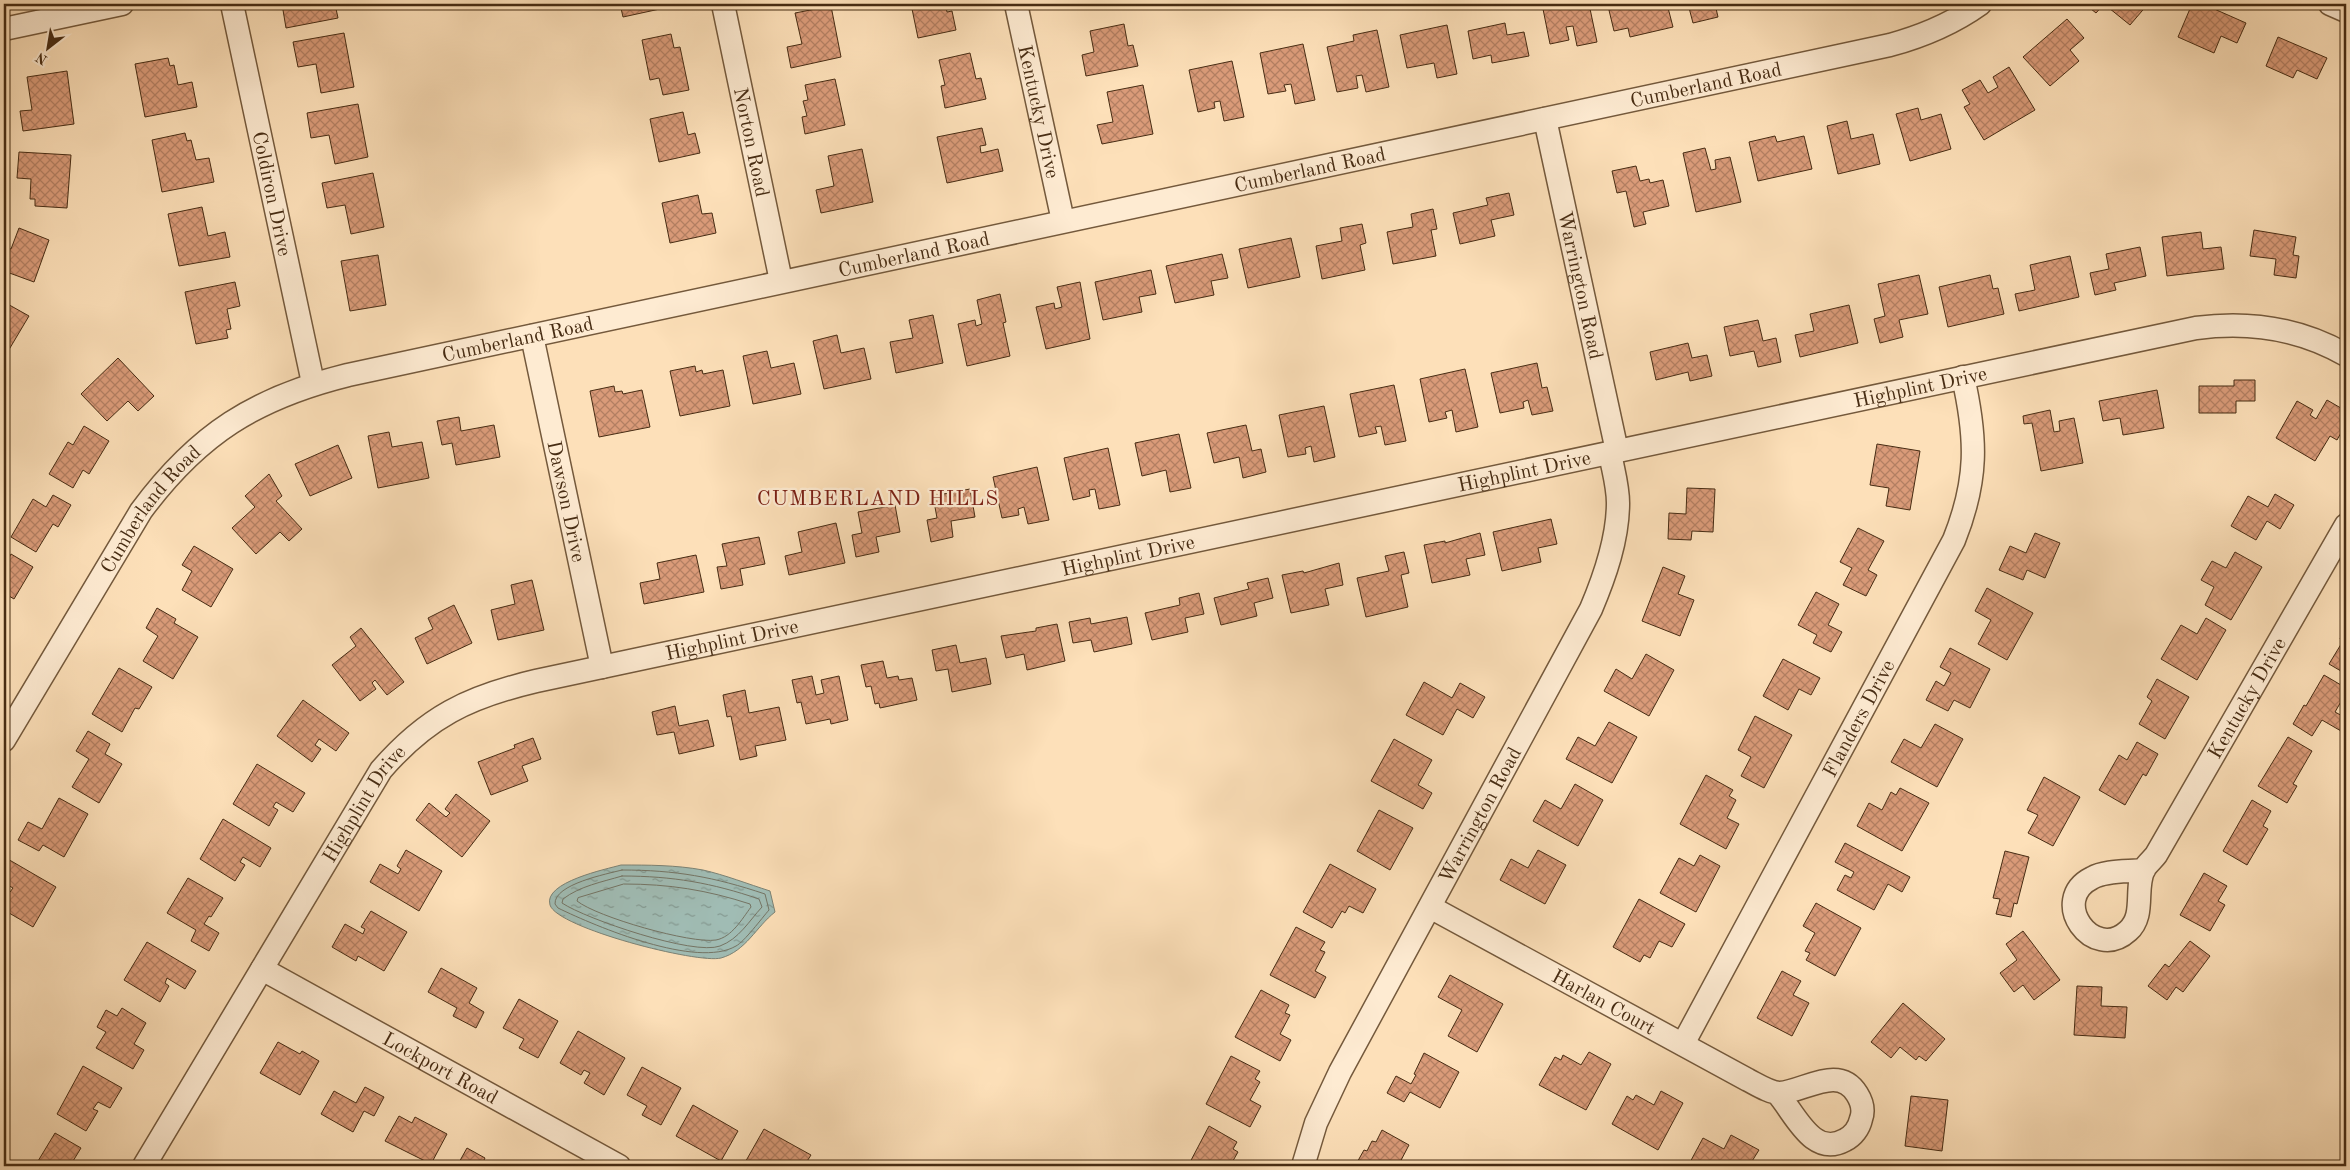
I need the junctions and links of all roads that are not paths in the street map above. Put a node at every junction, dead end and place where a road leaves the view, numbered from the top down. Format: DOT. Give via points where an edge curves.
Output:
graph roads {
  1 [pos="122,4"];
  2 [pos="232,4"];
  3 [pos="723,4"];
  4 [pos="1016,4"];
  5 [pos="1980,4"];
  6 [pos="2330,4"];
  7 [pos="2346,12"];
  8 [pos="4,29"];
  9 [pos="1545,119"];
  10 [pos="1063,220"];
  11 [pos="781,281"];
  12 [pos="532,336"];
  13 [pos="2346,355"];
  14 [pos="1963,377"];
  15 [pos="313,383"];
  16 [pos="1614,452"];
  17 [pos="2343,538"];
  18 [pos="602,667"];
  19 [pos="4,740"];
  20 [pos="2144,870"];
  21 [pos="1430,907"];
  22 [pos="262,969"];
  23 [pos="1683,1044"];
  24 [pos="1777,1093"];
  25 [pos="144,1166"];
  26 [pos="619,1166"];
  27 [pos="1302,1166"];
  1 -- 8 [label="street"];
  2 -- 15 [label="street, Coldiron Drive"];
  3 -- 11 [label="street, Norton Road"];
  4 -- 10 [label="street, Kentucky Drive"];
  5 -- 9 [label="street, Cumberland Road" via="1942,27 1890,46"];
  6 -- 7 [label="street"];
  9 -- 10 [label="street, Cumberland Road"];
  9 -- 16 [label="street, Warrington Road"];
  10 -- 11 [label="street, Cumberland Road"];
  11 -- 12 [label="street, Cumberland Road"];
  12 -- 15 [label="street, Cumberland Road"];
  12 -- 18 [label="street, Dawson Drive"];
  13 -- 14 [label="street, Highplint Drive" via="2316,340 2277,329 2220,325"];
  14 -- 16 [label="street, Highplint Drive"];
  14 -- 23 [label="street, Flanders Drive" via="1972,416 1973,470 1965,512 1954,540"];
  15 -- 19 [label="street, Cumberland Road" via="278,396 222,427 192,451 158,487"];
  16 -- 18 [label="street, Highplint Drive"];
  16 -- 21 [label="street, Warrington Road" via="1618,505 1601,585 1566,657"];
  17 -- 20 [label="street, Kentucky Drive"];
  18 -- 22 [label="street, Highplint Drive" via="480,697 457,707 402,746 370,787"];
  21 -- 23 [label="street, Harlan Court"];
  21 -- 27 [label="street, Warrington Road" via="1327,1097"];
  22 -- 25 [label="street, Highplint Drive"];
  22 -- 26 [label="street, Lockport Road"];
  23 -- 24 [label="street, Harlan Court"];
}
